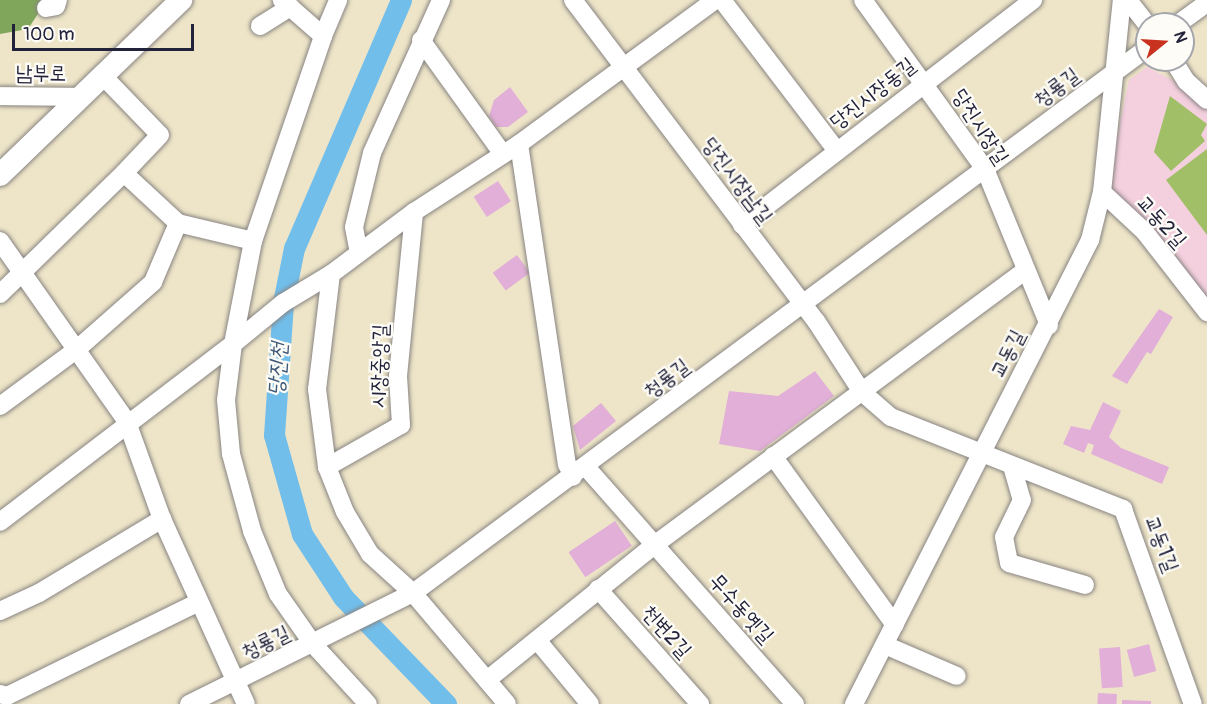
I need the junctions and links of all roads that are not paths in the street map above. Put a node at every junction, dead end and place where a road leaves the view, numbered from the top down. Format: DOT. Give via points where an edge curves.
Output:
graph roads {
  1 [pos="181,0"];
  2 [pos="338,0"];
  3 [pos="441,0"];
  4 [pos="573,0"];
  5 [pos="715,0"];
  6 [pos="722,0"];
  7 [pos="863,0"];
  8 [pos="1033,0"];
  9 [pos="1122,0"];
  10 [pos="1128,0"];
  11 [pos="286,3"];
  12 [pos="1207,3"];
  13 [pos="1008,7"];
  14 [pos="1138,12"];
  15 [pos="1195,12"];
  16 [pos="260,26"];
  17 [pos="324,36"];
  18 [pos="422,40"];
  19 [pos="1135,58"];
  20 [pos="623,69"];
  21 [pos="1117,72"];
  22 [pos="1180,72"];
  23 [pos="102,75"];
  24 [pos="924,82"];
  25 [pos="0,96"];
  26 [pos="81,97"];
  27 [pos="1207,100"];
  28 [pos="0,103"];
  29 [pos="63,115"];
  30 [pos="519,144"];
  31 [pos="837,151"];
  32 [pos="503,154"];
  33 [pos="985,169"];
  34 [pos="124,173"];
  35 [pos="0,175"];
  36 [pos="1102,192"];
  37 [pos="414,212"];
  38 [pos="178,223"];
  39 [pos="742,225"];
  40 [pos="0,241"];
  41 [pos="253,241"];
  42 [pos="359,253"];
  43 [pos="21,271"];
  44 [pos="1024,271"];
  45 [pos="331,274"];
  46 [pos="0,294"];
  47 [pos="803,306"];
  48 [pos="1207,312"];
  49 [pos="1048,325"];
  50 [pos="233,344"];
  51 [pos="76,350"];
  52 [pos="862,392"];
  53 [pos="0,406"];
  54 [pos="127,422"];
  55 [pos="983,452"];
  56 [pos="773,456"];
  57 [pos="1012,466"];
  58 [pos="327,467"];
  59 [pos="579,472"];
  60 [pos="162,519"];
  61 [pos="0,522"];
  62 [pos="653,546"];
  63 [pos="1085,585"];
  64 [pos="598,590"];
  65 [pos="413,593"];
  66 [pos="199,602"];
  67 [pos="0,611"];
  68 [pos="895,625"];
  69 [pos="537,640"];
  70 [pos="313,645"];
  71 [pos="885,645"];
  72 [pos="957,676"];
  73 [pos="487,680"];
  74 [pos="238,681"];
  75 [pos="0,694"];
  76 [pos="786,700"];
  77 [pos="189,704"];
  78 [pos="246,704"];
  79 [pos="368,704"];
  80 [pos="507,704"];
  81 [pos="590,704"];
  82 [pos="700,704"];
  83 [pos="854,704"];
  84 [pos="1193,704"];
  1 -- 23 [label="main road"];
  2 -- 17 [label="street"];
  3 -- 18 [label="street"];
  4 -- 20 [label="street, 당진시장남길"];
  5 -- 20 [label="street"];
  6 -- 31 [label="street"];
  7 -- 24 [label="street, 당진시장길"];
  8 -- 13 [label="street, 당진시장동길"];
  9 -- 21 [label="street, 교동길"];
  10 -- 14 [label="street"];
  11 -- 16 [label="street"];
  11 -- 17 [label="street"];
  12 -- 15 [label="street"];
  13 -- 24 [label="street, 당진시장동길"];
  17 -- 41 [label="street"];
  18 -- 32 [label="street"];
  18 -- 42 [label="street" via="372,153 354,227"];
  19 -- 21 [label="street, 청룡길"];
  20 -- 30 [label="street"];
  20 -- 39 [label="street, 당진시장남길"];
  21 -- 33 [label="street, 청룡길"];
  21 -- 36 [label="street, 교동길"];
  22 -- 27 [label="street"];
  23 -- 26 [label="main road"];
  23 -- 34 [label="street" via="160,135"];
  24 -- 31 [label="street, 당진시장동길"];
  24 -- 33 [label="street, 당진시장길"];
  25 -- 26 [label="street, 남부로"];
  26 -- 29 [label="main road"];
  28 -- 29 [label="street" via="17,102"];
  29 -- 35 [label="main road"];
  30 -- 32 [label="street"];
  30 -- 59 [label="street" via="567,464"];
  31 -- 39 [label="street, 당진시장동길"];
  32 -- 37 [label="street"];
  33 -- 44 [label="street, 당진시장길"];
  33 -- 47 [label="street, 청룡길"];
  34 -- 38 [label="street"];
  34 -- 43 [label="street"];
  36 -- 48 [label="street, 교동2길" via="1144,231"];
  36 -- 49 [label="street, 교동길" via="1090,240"];
  37 -- 42 [label="street"];
  37 -- 58 [label="street, 시장중앙길" via="398,376 400,425"];
  38 -- 41 [label="street"];
  38 -- 51 [label="street" via="153,282"];
  39 -- 47 [label="street, 당진시장남길"];
  40 -- 43 [label="street"];
  41 -- 50 [label="street"];
  42 -- 45 [label="street"];
  43 -- 46 [label="street"];
  43 -- 51 [label="street"];
  44 -- 49 [label="street, 당진시장길"];
  44 -- 52 [label="street"];
  45 -- 50 [label="street" via="283,303"];
  45 -- 58 [label="street" via="318,389"];
  47 -- 52 [label="street, 당진시장남길"];
  47 -- 59 [label="street, 청룡길"];
  49 -- 55 [label="street, 교동길"];
  50 -- 54 [label="street"];
  50 -- 70 [label="street" via="226,400 231,454 252,531 278,594"];
  51 -- 53 [label="street"];
  51 -- 54 [label="street"];
  52 -- 55 [label="street, 당진시장남길" via="891,417"];
  52 -- 56 [label="street"];
  54 -- 60 [label="street"];
  54 -- 61 [label="street"];
  55 -- 57 [label="street, 교동1길"];
  55 -- 68 [label="street, 교동길"];
  56 -- 62 [label="street"];
  56 -- 68 [label="street"];
  57 -- 63 [label="street" via="1022,500 1004,537 1009,562"];
  57 -- 84 [label="street, 교동1길" via="1123,509"];
  58 -- 65 [label="street" via="345,512 370,554"];
  59 -- 62 [label="street, 무수동옛길"];
  59 -- 65 [label="street, 청룡길"];
  60 -- 66 [label="street"];
  60 -- 67 [label="street" via="39,593"];
  62 -- 64 [label="street"];
  62 -- 76 [label="street, 무수동옛길"];
  64 -- 69 [label="street"];
  64 -- 82 [label="street, 천변2길"];
  65 -- 70 [label="street, 청룡길"];
  65 -- 73 [label="street"];
  66 -- 74 [label="street"];
  66 -- 75 [label="street" via="7,696"];
  68 -- 71 [label="street, 교동길"];
  69 -- 73 [label="street"];
  69 -- 81 [label="street"];
  70 -- 74 [label="street, 청룡길"];
  70 -- 79 [label="street"];
  71 -- 72 [label="street"];
  71 -- 83 [label="street, 교동길"];
  73 -- 80 [label="street"];
  74 -- 77 [label="street, 청룡길"];
  74 -- 78 [label="street"];
}
